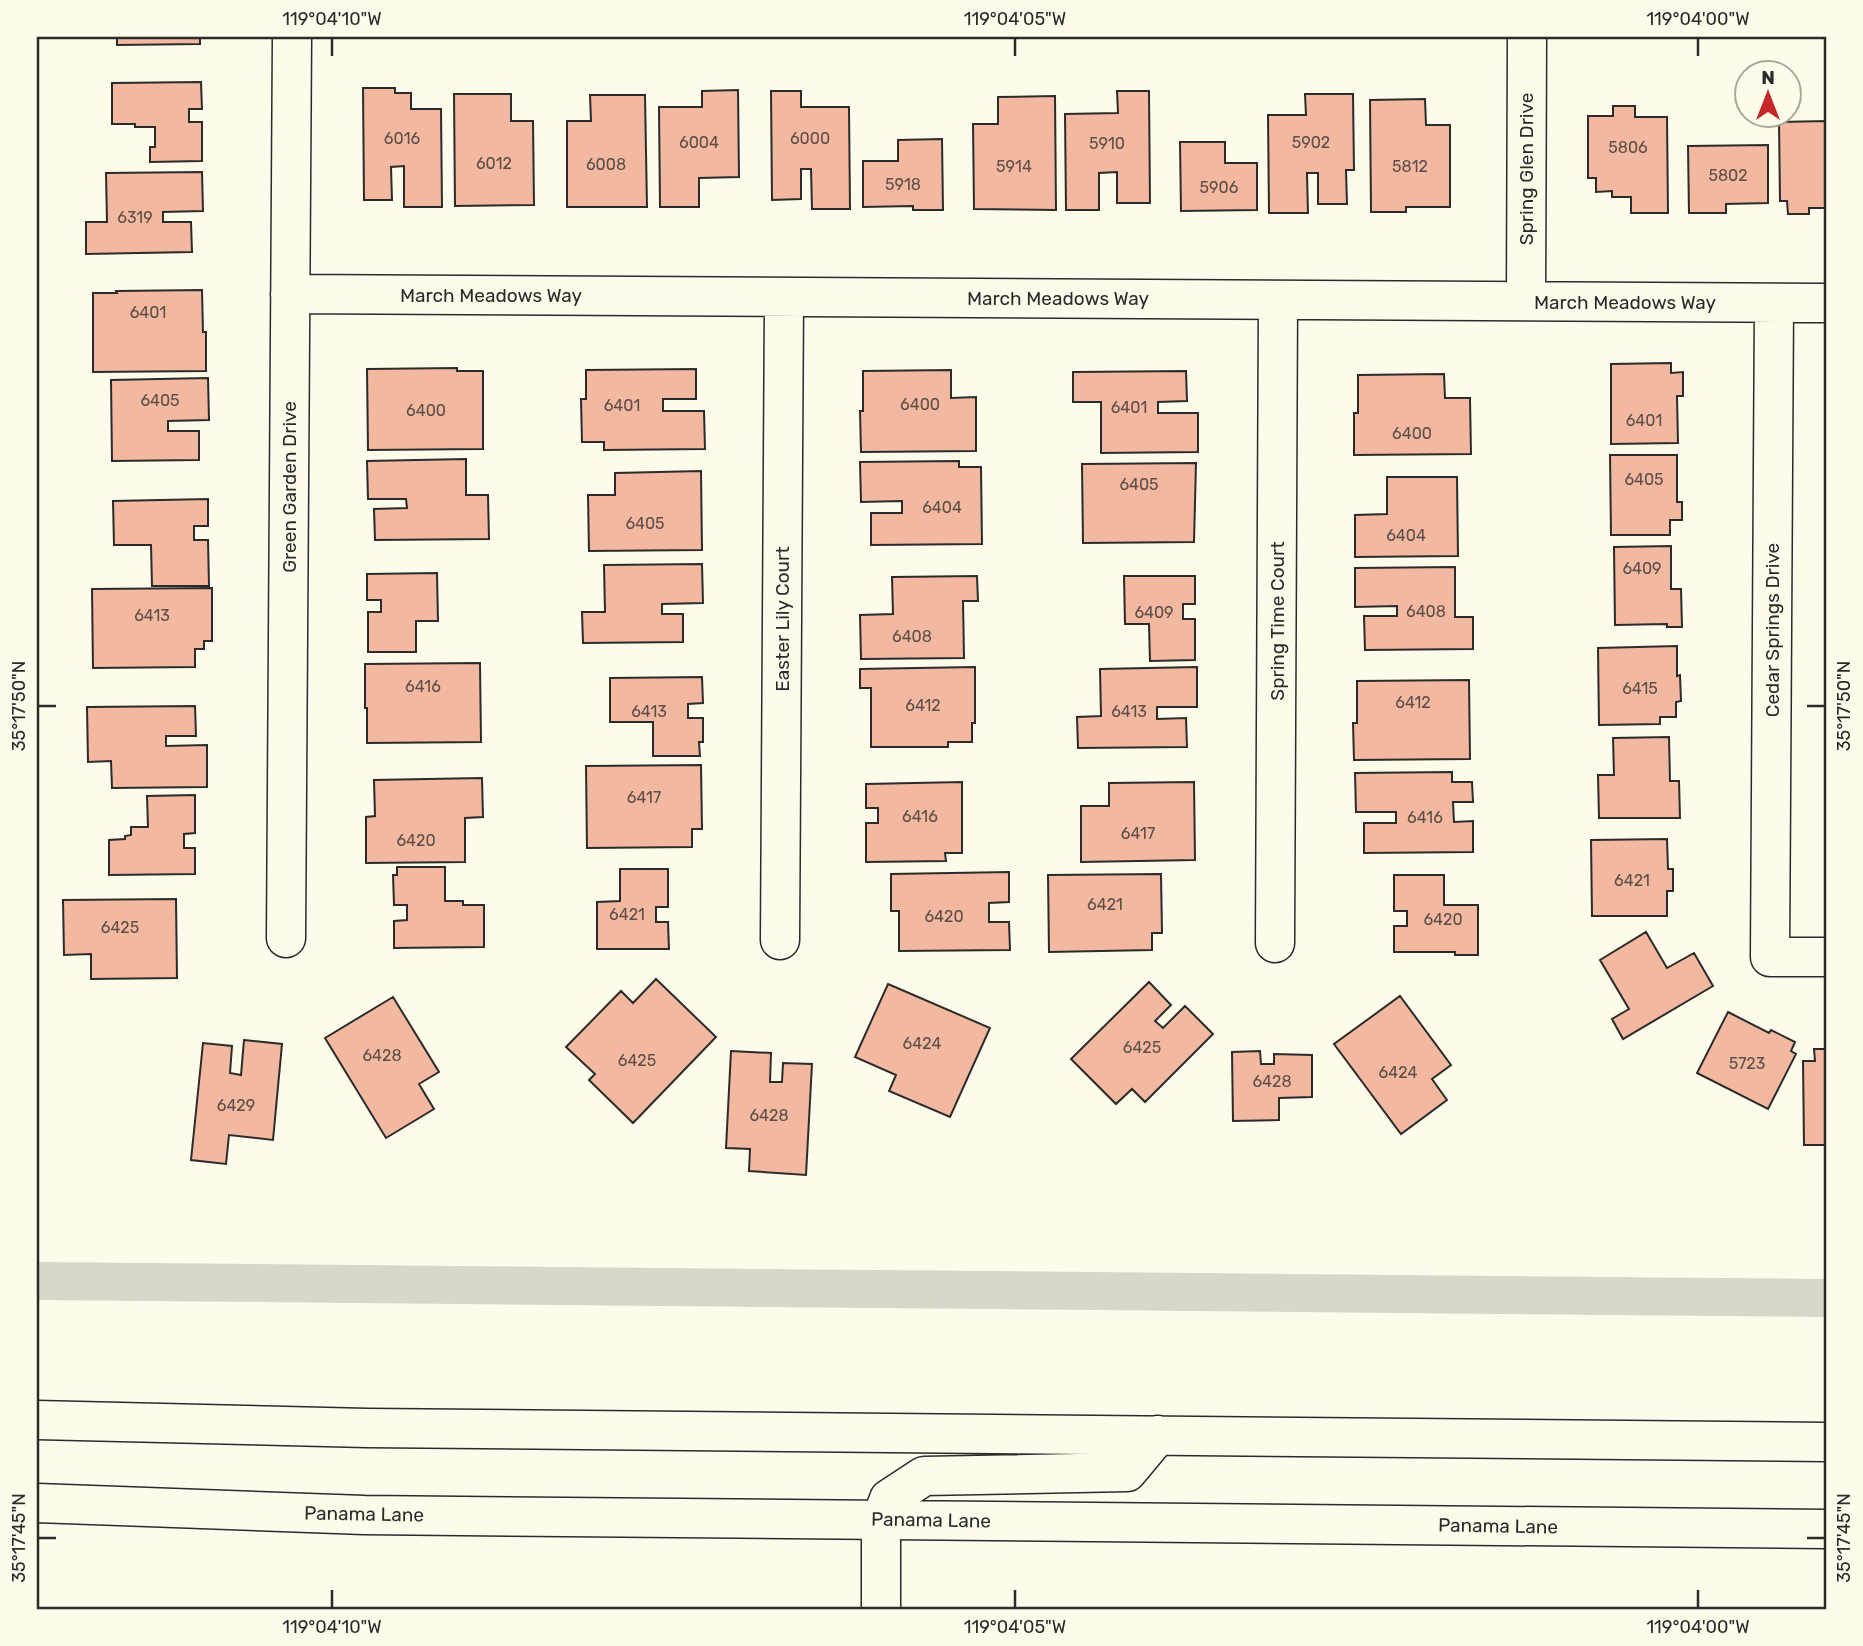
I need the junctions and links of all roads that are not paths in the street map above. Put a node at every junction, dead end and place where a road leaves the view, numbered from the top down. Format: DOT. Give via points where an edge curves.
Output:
graph roads {
  1 [pos="292,37"];
  2 [pos="1527,37"];
  3 [pos="290,294"];
  4 [pos="784,297"];
  5 [pos="1278,300"];
  6 [pos="1526,301"];
  7 [pos="1774,303"];
  8 [pos="1826,303"];
  9 [pos="286,938"];
  10 [pos="780,940"];
  11 [pos="1275,943"];
  12 [pos="1826,957"];
  13 [pos="37,1420"];
  14 [pos="1158,1435"];
  15 [pos="1826,1442"];
  16 [pos="37,1503"];
  17 [pos="881,1520"];
  18 [pos="1826,1529"];
  19 [pos="881,1609"];
  1 -- 3 [label="street, Green Garden Drive"];
  2 -- 6 [label="street, Spring Glen Drive"];
  3 -- 4 [label="street, March Meadows Way"];
  3 -- 9 [label="street, Green Garden Drive"];
  4 -- 5 [label="street, March Meadows Way"];
  4 -- 10 [label="street, Easter Lily Court"];
  5 -- 6 [label="street, March Meadows Way"];
  5 -- 11 [label="street, Spring Time Court"];
  6 -- 7 [label="street, March Meadows Way"];
  7 -- 8 [label="street, March Meadows Way"];
  7 -- 12 [label="street, Cedar Springs Drive" via="1770,957"];
  13 -- 14 [label="street" via="368,1428"];
  14 -- 15 [label="street"];
  14 -- 17 [label="street" via="1127,1472 924,1476 889,1499"];
  16 -- 17 [label="street, Panama Lane" via="363,1515"];
  17 -- 18 [label="street, Panama Lane"];
  17 -- 19 [label="street"];
}
